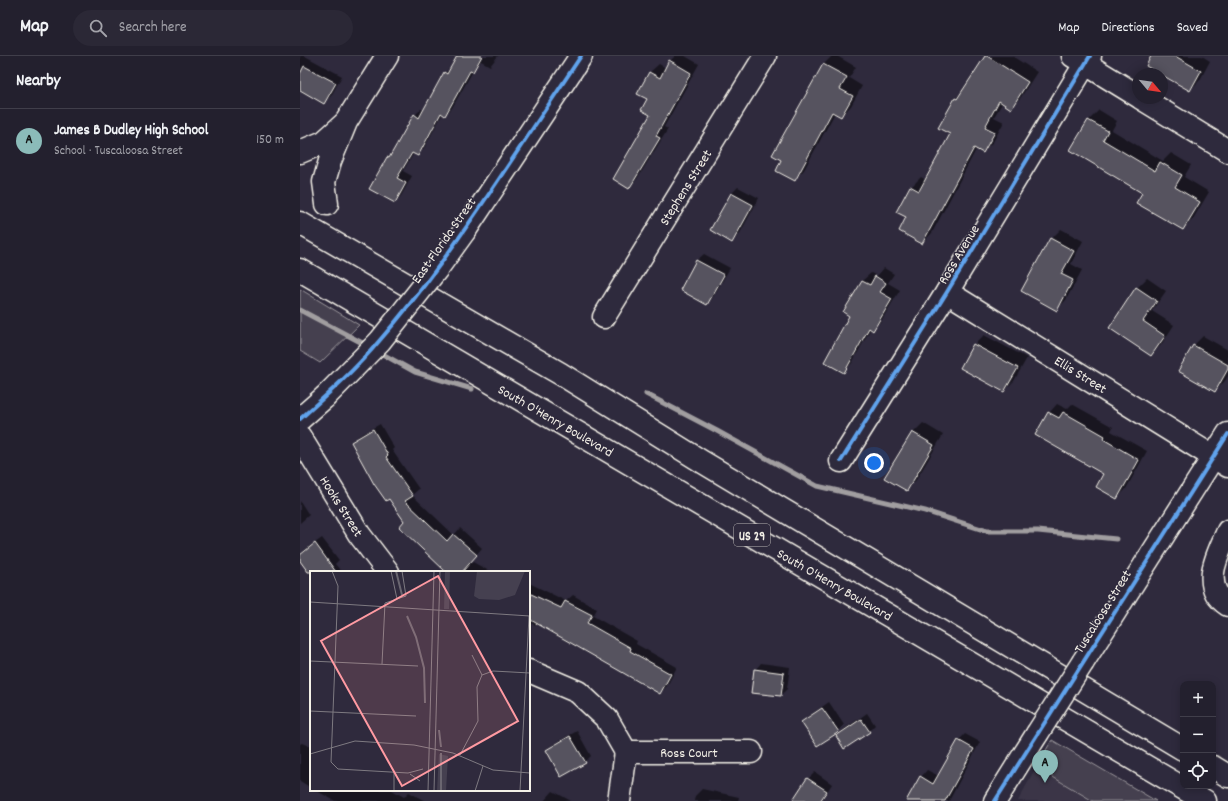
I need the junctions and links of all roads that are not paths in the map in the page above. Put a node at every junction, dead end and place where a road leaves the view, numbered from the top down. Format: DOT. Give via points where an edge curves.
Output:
graph roads {
  1 [pos="386,56"];
  2 [pos="581,56"];
  3 [pos="765,56"];
  4 [pos="1083,59"];
  5 [pos="1132,92"];
  6 [pos="1151,104"];
  7 [pos="346,122"];
  8 [pos="1228,151"];
  9 [pos="300,152"];
  10 [pos="327,204"];
  11 [pos="300,223"];
  12 [pos="300,270"];
  13 [pos="947,292"];
  14 [pos="604,317"];
  15 [pos="300,419"];
  16 [pos="1228,434"];
  17 [pos="300,437"];
  18 [pos="1221,461"];
  19 [pos="841,462"];
  20 [pos="1227,535"];
  21 [pos="387,571"];
  22 [pos="1228,605"];
  23 [pos="530,671"];
  24 [pos="1180,747"];
  25 [pos="626,752"];
  26 [pos="751,752"];
  27 [pos="1216,769"];
  28 [pos="1228,776"];
  29 [pos="619,801"];
  30 [pos="995,801"];
  31 [pos="1205,801"];
  1 -- 7 [label="main road"];
  2 -- 15 [label="main road, East Florida Street, bridge" via="437,269 380,341"];
  3 -- 14 [label="main road, Stephens Street"];
  4 -- 5 [label="main road"];
  4 -- 13 [label="main road, Ross Avenue"];
  6 -- 8 [label="main road"];
  7 -- 9 [label="main road" via="324,142"];
  7 -- 10 [label="main road" via="324,182"];
  11 -- 24 [label="main road, US 29" via="561,374 701,461"];
  12 -- 31 [label="main road, South O'Henry Boulevard / US 29"];
  13 -- 18 [label="main road, Ellis Street"];
  13 -- 19 [label="main road, Ross Avenue"];
  16 -- 18 [label="main road, Tuscaloosa Street"];
  17 -- 21 [label="main road, Hooks Street" via="359,534"];
  18 -- 30 [label="main road, Tuscaloosa Street, bridge" via="1083,662"];
  20 -- 22 [label="main road" via="1215,559 1212,576 1215,590"];
  23 -- 25 [label="main road" via="578,692 606,719"];
  25 -- 26 [label="main road, Ross Court"];
  25 -- 29 [label="main road"];
  27 -- 28 [label="main road"];
}
